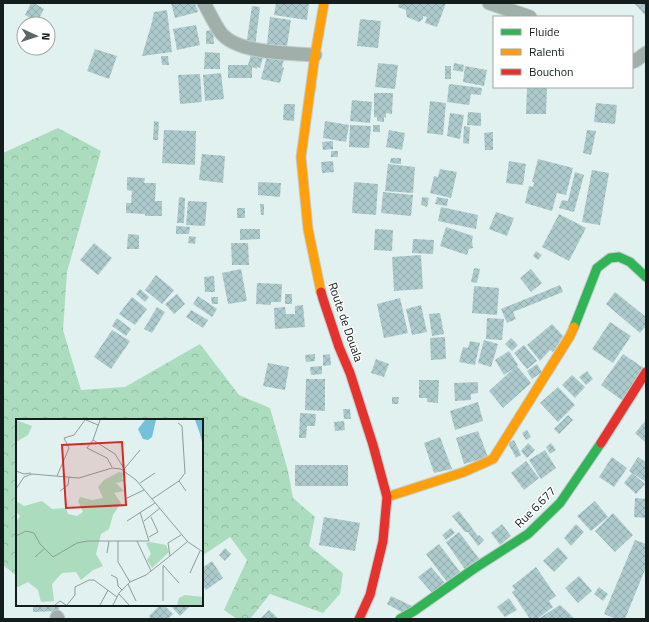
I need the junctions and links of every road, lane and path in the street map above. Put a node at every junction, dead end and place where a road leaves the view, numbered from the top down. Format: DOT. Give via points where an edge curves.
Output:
graph roads {
  1 [pos="204,3"];
  2 [pos="324,3"];
  3 [pos="489,3"];
  4 [pos="527,16"];
  5 [pos="646,53"];
  6 [pos="315,55"];
  7 [pos="633,62"];
  8 [pos="646,276"];
  9 [pos="646,372"];
  10 [pos="387,498"];
  11 [pos="359,619"];
  12 [pos="400,619"];
  1 -- 6 [label="street" via="228,40 263,51"];
  2 -- 6 [label="main road, Route de Douala"];
  3 -- 4 [label="street"];
  5 -- 7 [label="street"];
  6 -- 10 [label="main road, Route de Douala" via="301,157 308,229 323,299 350,373"];
  8 -- 10 [label="main road" via="630,262 619,257 610,258 597,268 570,336 493,459 464,472"];
  9 -- 12 [label="main road, Rue 6.677" via="560,503 528,534"];
  10 -- 11 [label="main road, Route de Douala" via="383,541 370,595"];
}
